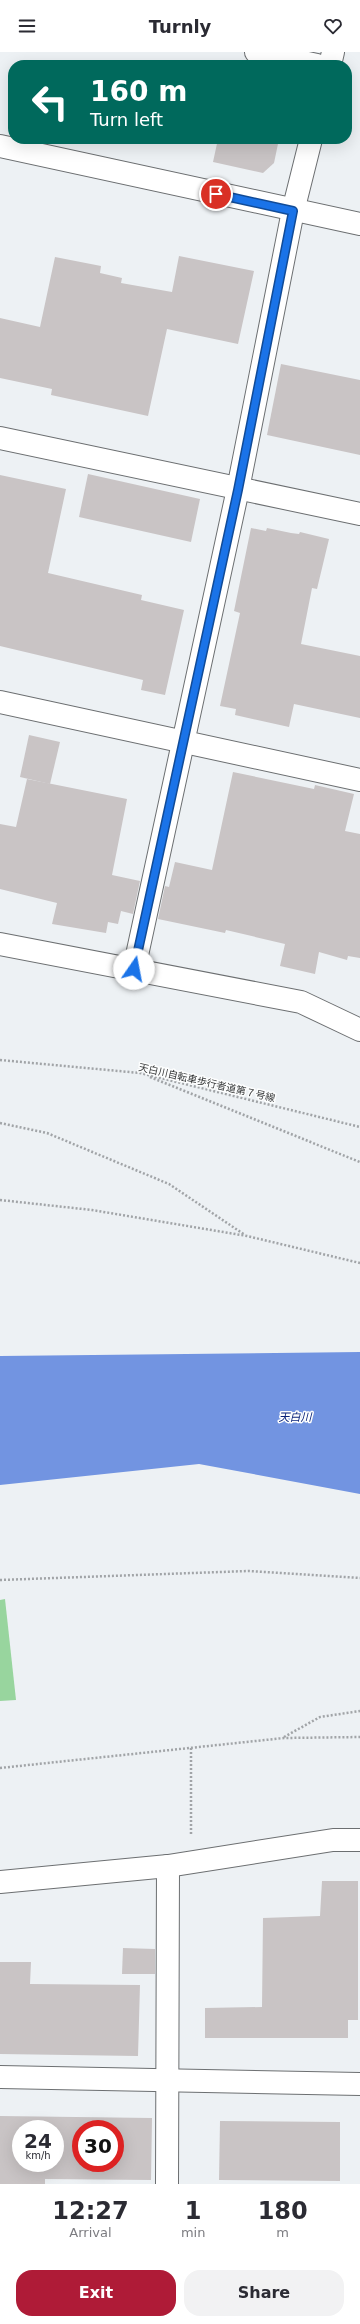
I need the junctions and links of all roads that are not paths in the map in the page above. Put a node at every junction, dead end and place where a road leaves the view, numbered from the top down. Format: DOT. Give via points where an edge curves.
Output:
graph roads {
  1 [pos="256,52"];
  2 [pos="294,60"];
  3 [pos="311,144"];
  4 [pos="0,146"];
  5 [pos="293,211"];
  6 [pos="360,224"];
  7 [pos="0,438"];
  8 [pos="238,490"];
  9 [pos="360,514"];
  10 [pos="0,702"];
  11 [pos="183,742"];
  12 [pos="360,780"];
  13 [pos="0,944"];
  14 [pos="134,969"];
  15 [pos="360,1030"];
  16 [pos="360,1840"];
  17 [pos="168,1866"];
  18 [pos="0,1882"];
  19 [pos="0,2077"];
  20 [pos="167,2079"];
  21 [pos="360,2084"];
  22 [pos="167,2184"];
  1 -- 2 [label="street"];
  3 -- 5 [label="street"];
  4 -- 5 [label="street"];
  5 -- 6 [label="street"];
  5 -- 8 [label="street"];
  7 -- 8 [label="street"];
  8 -- 9 [label="street"];
  8 -- 11 [label="street"];
  10 -- 11 [label="street"];
  11 -- 12 [label="street"];
  11 -- 14 [label="street"];
  13 -- 14 [label="street"];
  14 -- 15 [label="street" via="301,1002"];
  16 -- 17 [label="street" via="333,1840"];
  17 -- 18 [label="street"];
  17 -- 20 [label="street"];
  19 -- 20 [label="street"];
  20 -- 21 [label="street"];
  20 -- 22 [label="street"];
}
